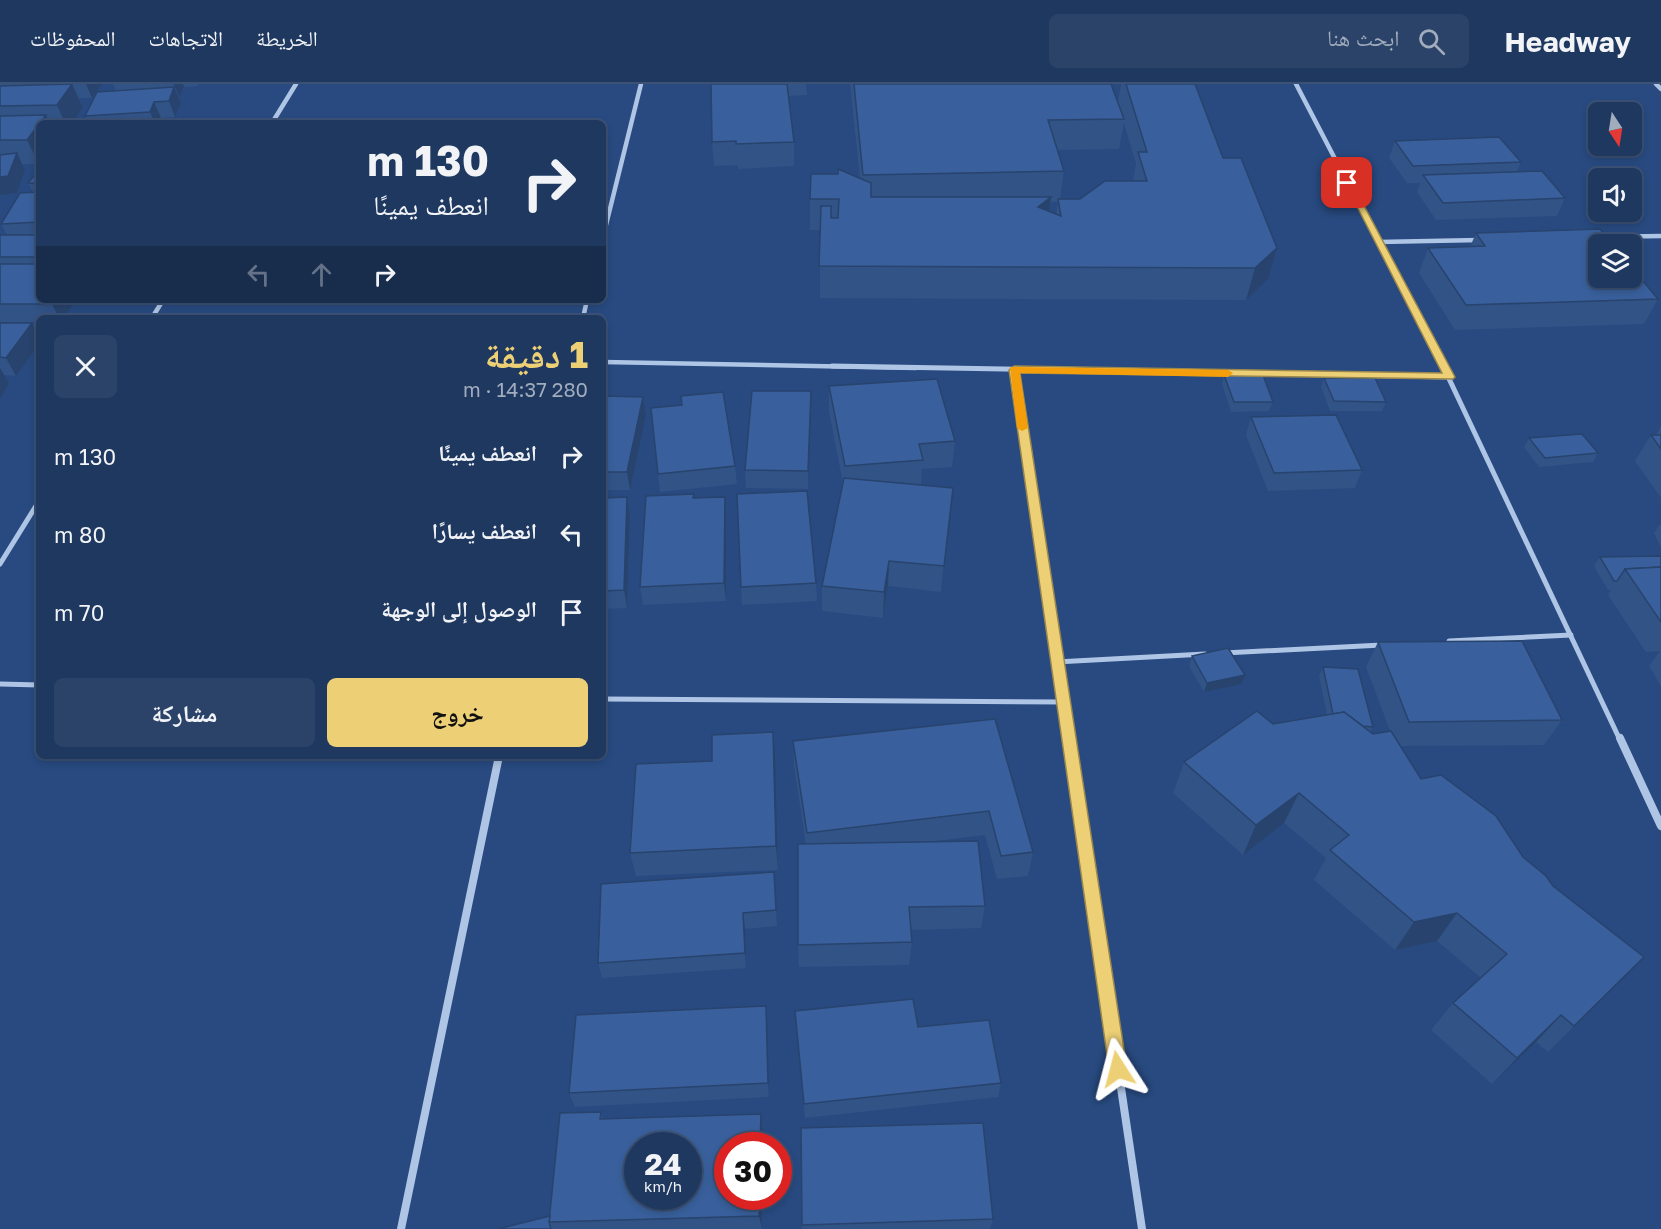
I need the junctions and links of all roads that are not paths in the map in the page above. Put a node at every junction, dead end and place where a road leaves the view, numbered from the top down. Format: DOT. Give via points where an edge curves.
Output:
graph roads {
  1 [pos="296,84"];
  2 [pos="641,84"];
  3 [pos="1296,84"];
  4 [pos="1656,84"];
  5 [pos="1661,89"];
  6 [pos="274,120"];
  7 [pos="606,225"];
  8 [pos="1661,236"];
  9 [pos="1642,237"];
  10 [pos="1484,240"];
  11 [pos="1378,242"];
  12 [pos="606,362"];
  13 [pos="1014,370"];
  14 [pos="1449,377"];
  15 [pos="36,506"];
  16 [pos="0,564"];
  17 [pos="1571,635"];
  18 [pos="1439,642"];
  19 [pos="1391,645"];
  20 [pos="1056,662"];
  21 [pos="0,684"];
  22 [pos="36,685"];
  23 [pos="606,699"];
  24 [pos="1062,702"];
  25 [pos="498,759"];
  26 [pos="1661,826"];
  27 [pos="401,1229"];
  28 [pos="1142,1229"];
  1 -- 6 [label="street"];
  2 -- 7 [label="street"];
  3 -- 11 [label="street"];
  4 -- 5 [label="street"];
  8 -- 9 [label="street"];
  10 -- 11 [label="street"];
  11 -- 14 [label="street"];
  12 -- 13 [label="street"];
  13 -- 14 [label="street"];
  13 -- 20 [label="street"];
  14 -- 17 [label="street"];
  15 -- 16 [label="street"];
  17 -- 18 [label="street"];
  17 -- 26 [label="street"];
  19 -- 20 [label="street"];
  20 -- 24 [label="street"];
  21 -- 22 [label="street"];
  23 -- 24 [label="street"];
  24 -- 28 [label="street"];
  25 -- 27 [label="street"];
}
